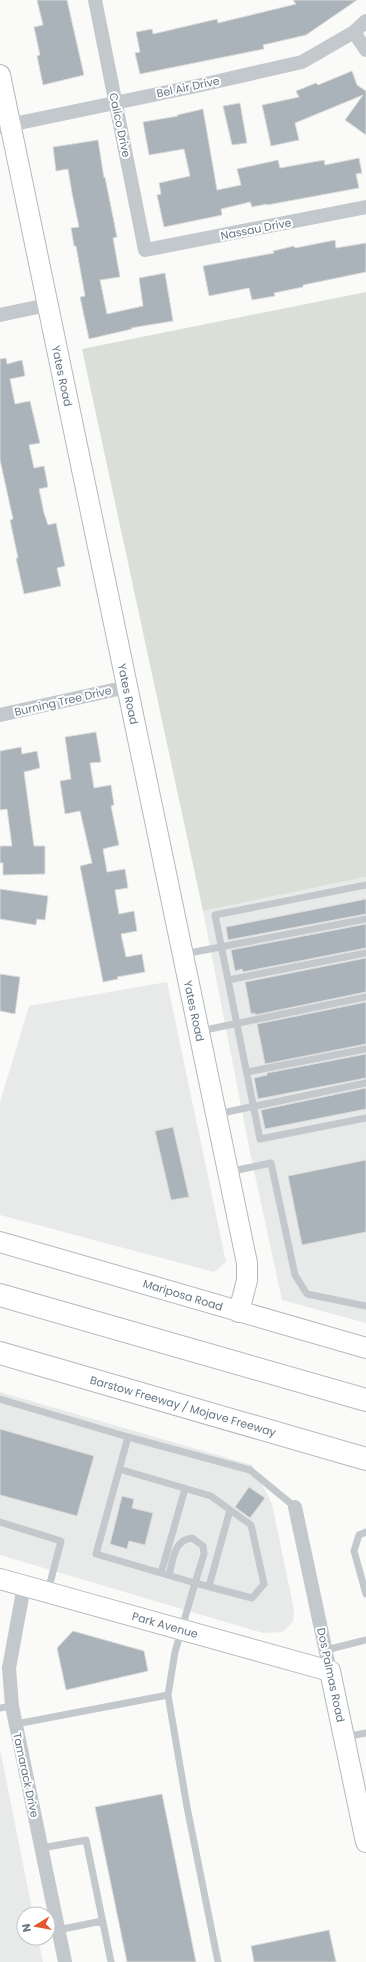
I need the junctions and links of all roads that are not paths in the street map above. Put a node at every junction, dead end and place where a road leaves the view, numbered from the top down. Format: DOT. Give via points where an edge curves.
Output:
graph roads {
  1 [pos="95,0"];
  2 [pos="366,21"];
  3 [pos="354,32"];
  4 [pos="366,50"];
  5 [pos="0,75"];
  6 [pos="115,102"];
  7 [pos="5,126"];
  8 [pos="366,207"];
  9 [pos="146,250"];
  10 [pos="48,305"];
  11 [pos="0,315"];
  12 [pos="127,687"];
  13 [pos="0,715"];
  14 [pos="366,884"];
  15 [pos="366,919"];
  16 [pos="221,947"];
  17 [pos="366,953"];
  18 [pos="182,955"];
  19 [pos="228,980"];
  20 [pos="366,997"];
  21 [pos="237,1024"];
  22 [pos="198,1031"];
  23 [pos="366,1049"];
  24 [pos="247,1072"];
  25 [pos="366,1083"];
  26 [pos="253,1106"];
  27 [pos="216,1114"];
  28 [pos="366,1118"];
  29 [pos="228,1172"];
  30 [pos="0,1242"];
  31 [pos="0,1295"];
  32 [pos="366,1306"];
  33 [pos="239,1312"];
  34 [pos="366,1348"];
  35 [pos="0,1353"];
  36 [pos="0,1399"];
  37 [pos="366,1400"];
  38 [pos="128,1437"];
  39 [pos="366,1459"];
  40 [pos="119,1469"];
  41 [pos="185,1489"];
  42 [pos="296,1508"];
  43 [pos="230,1510"];
  44 [pos="0,1522"];
  45 [pos="366,1532"];
  46 [pos="165,1574"];
  47 [pos="0,1579"];
  48 [pos="195,1583"];
  49 [pos="24,1586"];
  50 [pos="209,1586"];
  51 [pos="48,1592"];
  52 [pos="366,1594"];
  53 [pos="182,1630"];
  54 [pos="366,1640"];
  55 [pos="326,1650"];
  56 [pos="330,1671"];
  57 [pos="168,1695"];
  58 [pos="6,1707"];
  59 [pos="16,1724"];
  60 [pos="366,1733"];
  61 [pos="344,1737"];
  62 [pos="366,1842"];
  63 [pos="42,1848"];
  64 [pos="102,1921"];
  65 [pos="58,1930"];
  66 [pos="65,1962"];
  67 [pos="111,1962"];
  68 [pos="218,1962"];
  1 -- 6 [label="street, Calico Drive"];
  2 -- 3 [label="street, Bel Air Drive"];
  3 -- 4 [label="street"];
  3 -- 6 [label="street, Bel Air Drive" via="302,62"];
  5 -- 7 [label="street, Yates Road"];
  6 -- 7 [label="street, Bel Air Drive"];
  6 -- 9 [label="street, Calico Drive"];
  7 -- 10 [label="street, Yates Road"];
  8 -- 9 [label="street, Nassau Drive"];
  10 -- 11 [label="street"];
  10 -- 12 [label="street, Yates Road"];
  12 -- 13 [label="street, Burning Tree Drive"];
  12 -- 18 [label="street, Yates Road"];
  14 -- 16 [label="lane" via="215,915"];
  15 -- 16 [label="lane"];
  16 -- 18 [label="lane"];
  16 -- 19 [label="lane"];
  17 -- 19 [label="lane"];
  18 -- 22 [label="street, Yates Road"];
  19 -- 21 [label="lane"];
  20 -- 21 [label="lane"];
  21 -- 22 [label="lane"];
  21 -- 24 [label="lane"];
  22 -- 27 [label="street, Yates Road"];
  23 -- 24 [label="lane"];
  24 -- 26 [label="lane"];
  25 -- 26 [label="lane"];
  26 -- 27 [label="lane"];
  26 -- 28 [label="lane" via="260,1139"];
  27 -- 29 [label="street, Yates Road"];
  29 -- 32 [label="lane" via="271,1163 295,1275 307,1294"];
  29 -- 33 [label="street, Yates Road" via="247,1262 247,1280"];
  30 -- 33 [label="street, Mariposa Road"];
  31 -- 37 [label="highway"];
  33 -- 34 [label="street, Mariposa Road"];
  35 -- 39 [label="highway, Barstow Freeway / Mojave Freeway"];
  36 -- 38 [label="lane"];
  38 -- 40 [label="lane"];
  38 -- 42 [label="lane" via="250,1470"];
  40 -- 41 [label="lane"];
  40 -- 46 [label="lane" via="96,1554"];
  41 -- 43 [label="lane" via="211,1496"];
  41 -- 46 [label="lane" via="168,1547"];
  42 -- 55 [label="street, Dos Palmas Road"];
  43 -- 50 [label="lane"];
  43 -- 50 [label="lane" via="251,1525 264,1584 252,1598"];
  44 -- 51 [label="lane" via="61,1540"];
  45 -- 52 [label="lane" via="359,1535 354,1551"];
  46 -- 48 [label="lane"];
  46 -- 48 [label="lane" via="178,1544 184,1539 192,1538 203,1546 204,1554"];
  47 -- 49 [label="street, Park Avenue"];
  48 -- 50 [label="lane"];
  48 -- 53 [label="lane"];
  49 -- 51 [label="street, Park Avenue"];
  49 -- 58 [label="street, Tamarack Drive" via="9,1668"];
  51 -- 53 [label="street, Park Avenue"];
  53 -- 56 [label="street, Park Avenue"];
  53 -- 57 [label="lane" via="175,1652"];
  54 -- 55 [label="lane"];
  55 -- 56 [label="street, Dos Palmas Road"];
  56 -- 61 [label="street, Dos Palmas Road"];
  57 -- 59 [label="lane"];
  57 -- 68 [label="lane" via="187,1808"];
  58 -- 59 [label="street, Tamarack Drive"];
  59 -- 63 [label="street, Tamarack Drive"];
  60 -- 61 [label="lane"];
  61 -- 62 [label="street, Dos Palmas Road"];
  63 -- 64 [label="lane" via="86,1840"];
  63 -- 65 [label="street, Tamarack Drive"];
  64 -- 65 [label="lane"];
  64 -- 67 [label="lane"];
  65 -- 66 [label="street, Tamarack Drive"];
}
